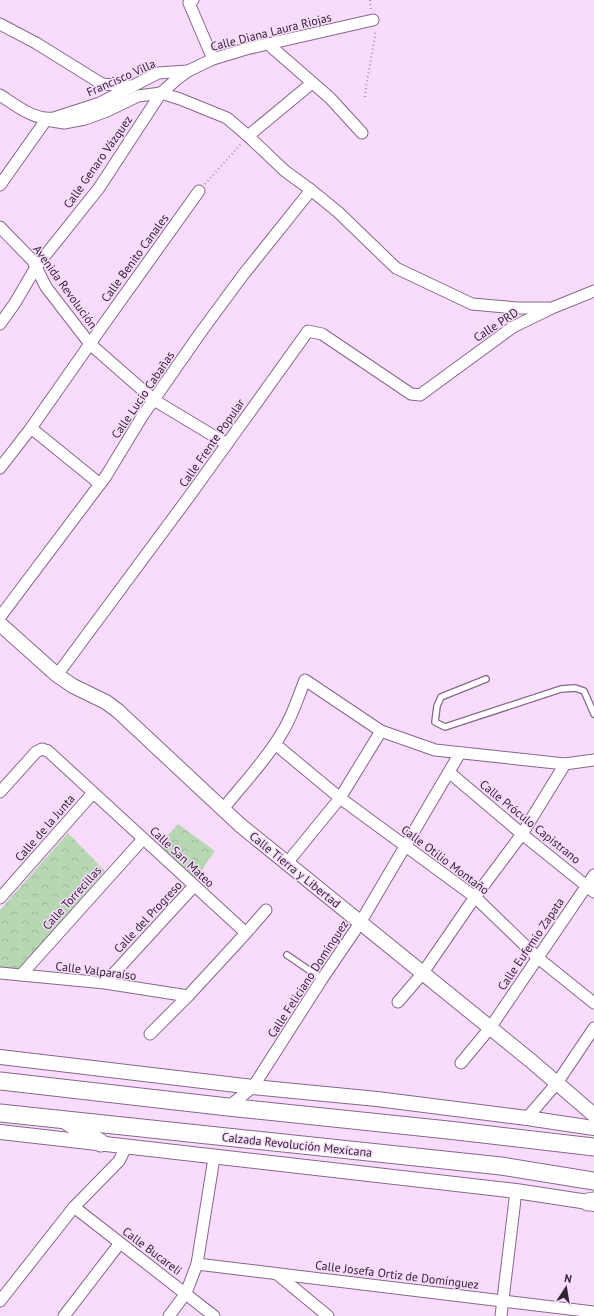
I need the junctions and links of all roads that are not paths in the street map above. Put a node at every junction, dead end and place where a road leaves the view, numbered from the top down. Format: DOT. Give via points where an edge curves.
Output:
graph roads {
  1 [pos="193,0"];
  2 [pos="373,20"];
  3 [pos="0,24"];
  4 [pos="268,44"];
  5 [pos="213,59"];
  6 [pos="188,71"];
  7 [pos="312,83"];
  8 [pos="132,86"];
  9 [pos="161,93"];
  10 [pos="0,95"];
  11 [pos="46,120"];
  12 [pos="362,133"];
  13 [pos="248,136"];
  14 [pos="0,186"];
  15 [pos="311,190"];
  16 [pos="199,191"];
  17 [pos="0,227"];
  18 [pos="36,267"];
  19 [pos="594,291"];
  20 [pos="552,308"];
  21 [pos="0,324"];
  22 [pos="90,344"];
  23 [pos="420,395"];
  24 [pos="154,400"];
  25 [pos="31,428"];
  26 [pos="227,444"];
  27 [pos="0,468"];
  28 [pos="100,484"];
  29 [pos="0,618"];
  30 [pos="0,624"];
  31 [pos="57,675"];
  32 [pos="486,679"];
  33 [pos="594,714"];
  34 [pos="381,731"];
  35 [pos="275,744"];
  36 [pos="460,753"];
  37 [pos="594,760"];
  38 [pos="566,764"];
  39 [pos="450,773"];
  40 [pos="0,792"];
  41 [pos="93,793"];
  42 [pos="340,798"];
  43 [pos="223,809"];
  44 [pos="522,834"];
  45 [pos="143,839"];
  46 [pos="406,846"];
  47 [pos="287,863"];
  48 [pos="594,875"];
  49 [pos="194,886"];
  50 [pos="590,889"];
  51 [pos="474,897"];
  52 [pos="0,898"];
  53 [pos="266,910"];
  54 [pos="360,923"];
  55 [pos="246,933"];
  56 [pos="287,955"];
  57 [pos="538,958"];
  58 [pos="0,973"];
  59 [pos="422,974"];
  60 [pos="21,975"];
  61 [pos="322,979"];
  62 [pos="105,983"];
  63 [pos="188,996"];
  64 [pos="398,1002"];
  65 [pos="594,1003"];
  66 [pos="490,1028"];
  67 [pos="594,1028"];
  68 [pos="150,1034"];
  69 [pos="0,1057"];
  70 [pos="461,1063"];
  71 [pos="0,1081"];
  72 [pos="557,1083"];
  73 [pos="253,1087"];
  74 [pos="228,1107"];
  75 [pos="0,1113"];
  76 [pos="594,1115"];
  77 [pos="526,1118"];
  78 [pos="63,1120"];
  79 [pos="594,1128"];
  80 [pos="0,1132"];
  81 [pos="102,1143"];
  82 [pos="126,1147"];
  83 [pos="594,1147"];
  84 [pos="214,1158"];
  85 [pos="594,1181"];
  86 [pos="516,1191"];
  87 [pos="592,1202"];
  88 [pos="74,1207"];
  89 [pos="120,1243"];
  90 [pos="197,1264"];
  91 [pos="276,1274"];
  92 [pos="186,1293"];
  93 [pos="0,1301"];
  94 [pos="503,1301"];
  95 [pos="594,1312"];
  96 [pos="64,1316"];
  97 [pos="169,1316"];
  98 [pos="214,1316"];
  99 [pos="328,1316"];
  100 [pos="501,1316"];
  1 -- 5 [label="street" via="189,2"];
  2 -- 4 [label="street, Calle Diana Laura Riojas"];
  3 -- 8 [label="street" via="102,84"];
  4 -- 5 [label="street, Calle Diana Laura Riojas"];
  4 -- 7 [label="street"];
  5 -- 6 [label="street, Calle Diana Laura Riojas"];
  6 -- 8 [label="street, Francisco Villa" via="158,73"];
  6 -- 9 [label="street, Calle Diana Laura Riojas"];
  7 -- 12 [label="street" via="330,98"];
  7 -- 13 [label="street"];
  8 -- 11 [label="street, Francisco Villa" via="100,103"];
  9 -- 11 [label="street" via="138,96 85,119 64,123"];
  9 -- 13 [label="street" via="227,118"];
  9 -- 18 [label="street, Calle Genaro Vázquez" via="99,188"];
  10 -- 11 [label="street" via="25,111"];
  11 -- 14 [label="street"];
  13 -- 15 [label="street" via="285,171"];
  15 -- 20 [label="street" via="338,212 396,268 472,304"];
  15 -- 24 [label="street, Calle Lucio Cabañas" via="242,275"];
  16 -- 22 [label="street, Calle Benito Canales"];
  17 -- 18 [label="street, Avenida Revolución"];
  18 -- 21 [label="street, Calle Genaro Vázquez"];
  18 -- 22 [label="street, Avenida Revolución" via="46,287"];
  19 -- 20 [label="street, Calle PRD"];
  20 -- 23 [label="street, Calle PRD" via="512,327"];
  22 -- 24 [label="street, Avenida Revolución"];
  22 -- 25 [label="street, Calle Benito Canales"];
  23 -- 26 [label="street, Calle Frente Popular" via="411,394 322,334 308,331"];
  24 -- 26 [label="street, Avenida Revolución"];
  24 -- 28 [label="street, Calle Lucio Cabañas"];
  25 -- 27 [label="street, Calle Benito Canales"];
  25 -- 28 [label="street"];
  26 -- 31 [label="street, Calle Frente Popular"];
  28 -- 29 [label="street, Calle Lucio Cabañas"];
  30 -- 31 [label="street, Calle Tierra y Libertad"];
  31 -- 43 [label="street, Calle Tierra y Libertad" via="118,711"];
  32 -- 33 [label="lane" via="441,697 435,722 445,727 561,689 575,688 584,691"];
  34 -- 35 [label="street" via="304,680 290,718"];
  34 -- 36 [label="street" via="435,750"];
  34 -- 42 [label="street"];
  35 -- 42 [label="street, Calle Otilio Montaño"];
  35 -- 43 [label="street"];
  36 -- 38 [label="street"];
  36 -- 39 [label="street, Calle Feliciano Domínguez"];
  37 -- 38 [label="street"];
  38 -- 44 [label="street"];
  39 -- 44 [label="street, Calle Próculo Capistrano"];
  39 -- 46 [label="street, Calle Feliciano Domínguez"];
  40 -- 41 [label="street, Calle San Mateo" via="36,752 42,749"];
  41 -- 45 [label="street, Calle San Mateo"];
  41 -- 52 [label="street, Calle de la Junta"];
  42 -- 46 [label="street, Calle Otilio Montaño"];
  42 -- 47 [label="street"];
  43 -- 47 [label="street, Calle Tierra y Libertad"];
  44 -- 50 [label="street, Calle Próculo Capistrano"];
  44 -- 51 [label="street"];
  45 -- 49 [label="street, Calle San Mateo"];
  45 -- 60 [label="street, Calle Torrecillas"];
  46 -- 51 [label="street, Calle Otilio Montaño"];
  46 -- 54 [label="street, Calle Feliciano Domínguez"];
  47 -- 54 [label="street, Calle Tierra y Libertad"];
  48 -- 50 [label="street, Calle Eufemio Zapata"];
  49 -- 55 [label="street, Calle San Mateo"];
  49 -- 62 [label="street, Calle del Progreso"];
  50 -- 57 [label="street, Calle Eufemio Zapata"];
  51 -- 57 [label="street, Calle Otilio Montaño"];
  51 -- 59 [label="street"];
  53 -- 55 [label="street"];
  54 -- 59 [label="street, Calle Tierra y Libertad"];
  54 -- 61 [label="street, Calle Feliciano Domínguez"];
  55 -- 63 [label="street"];
  56 -- 61 [label="lane"];
  57 -- 65 [label="street, Calle Otilio Montaño"];
  57 -- 66 [label="street, Calle Eufemio Zapata"];
  58 -- 60 [label="street, Calle Valparaíso"];
  59 -- 64 [label="street"];
  59 -- 66 [label="street, Calle Tierra y Libertad"];
  60 -- 62 [label="street, Calle Valparaíso"];
  61 -- 73 [label="street, Calle Feliciano Domínguez"];
  62 -- 63 [label="street, Calle Valparaíso"];
  63 -- 68 [label="street"];
  66 -- 70 [label="street, Calle Eufemio Zapata"];
  66 -- 72 [label="street, Calle Tierra y Libertad"];
  67 -- 72 [label="street"];
  69 -- 73 [label="street"];
  71 -- 74 [label="main road"];
  72 -- 76 [label="street, Calle Tierra y Libertad"];
  72 -- 77 [label="street"];
  73 -- 74 [label="street, Calle Feliciano Domínguez"];
  73 -- 77 [label="street" via="377,1099"];
  74 -- 83 [label="main road"];
  75 -- 78 [label="main road, Calzada Revolución Mexicana"];
  77 -- 79 [label="street"];
  78 -- 81 [label="main road"];
  78 -- 85 [label="main road, Calzada Revolución Mexicana" via="501,1166"];
  80 -- 81 [label="street"];
  81 -- 82 [label="street"];
  82 -- 84 [label="street"];
  82 -- 88 [label="street" via="119,1161"];
  84 -- 86 [label="street"];
  84 -- 90 [label="street"];
  86 -- 87 [label="street"];
  86 -- 94 [label="street"];
  88 -- 89 [label="street, Calle Bucareli"];
  88 -- 93 [label="street"];
  89 -- 92 [label="street, Calle Bucareli"];
  89 -- 96 [label="street"];
  90 -- 91 [label="street, Calle Josefa Ortiz de Domínguez"];
  90 -- 92 [label="street"];
  91 -- 94 [label="street, Calle Josefa Ortiz de Domínguez"];
  91 -- 99 [label="street"];
  92 -- 97 [label="street"];
  92 -- 98 [label="street, Calle Bucareli"];
  94 -- 95 [label="street, Calle Josefa Ortiz de Domínguez"];
  94 -- 100 [label="street"];
}
